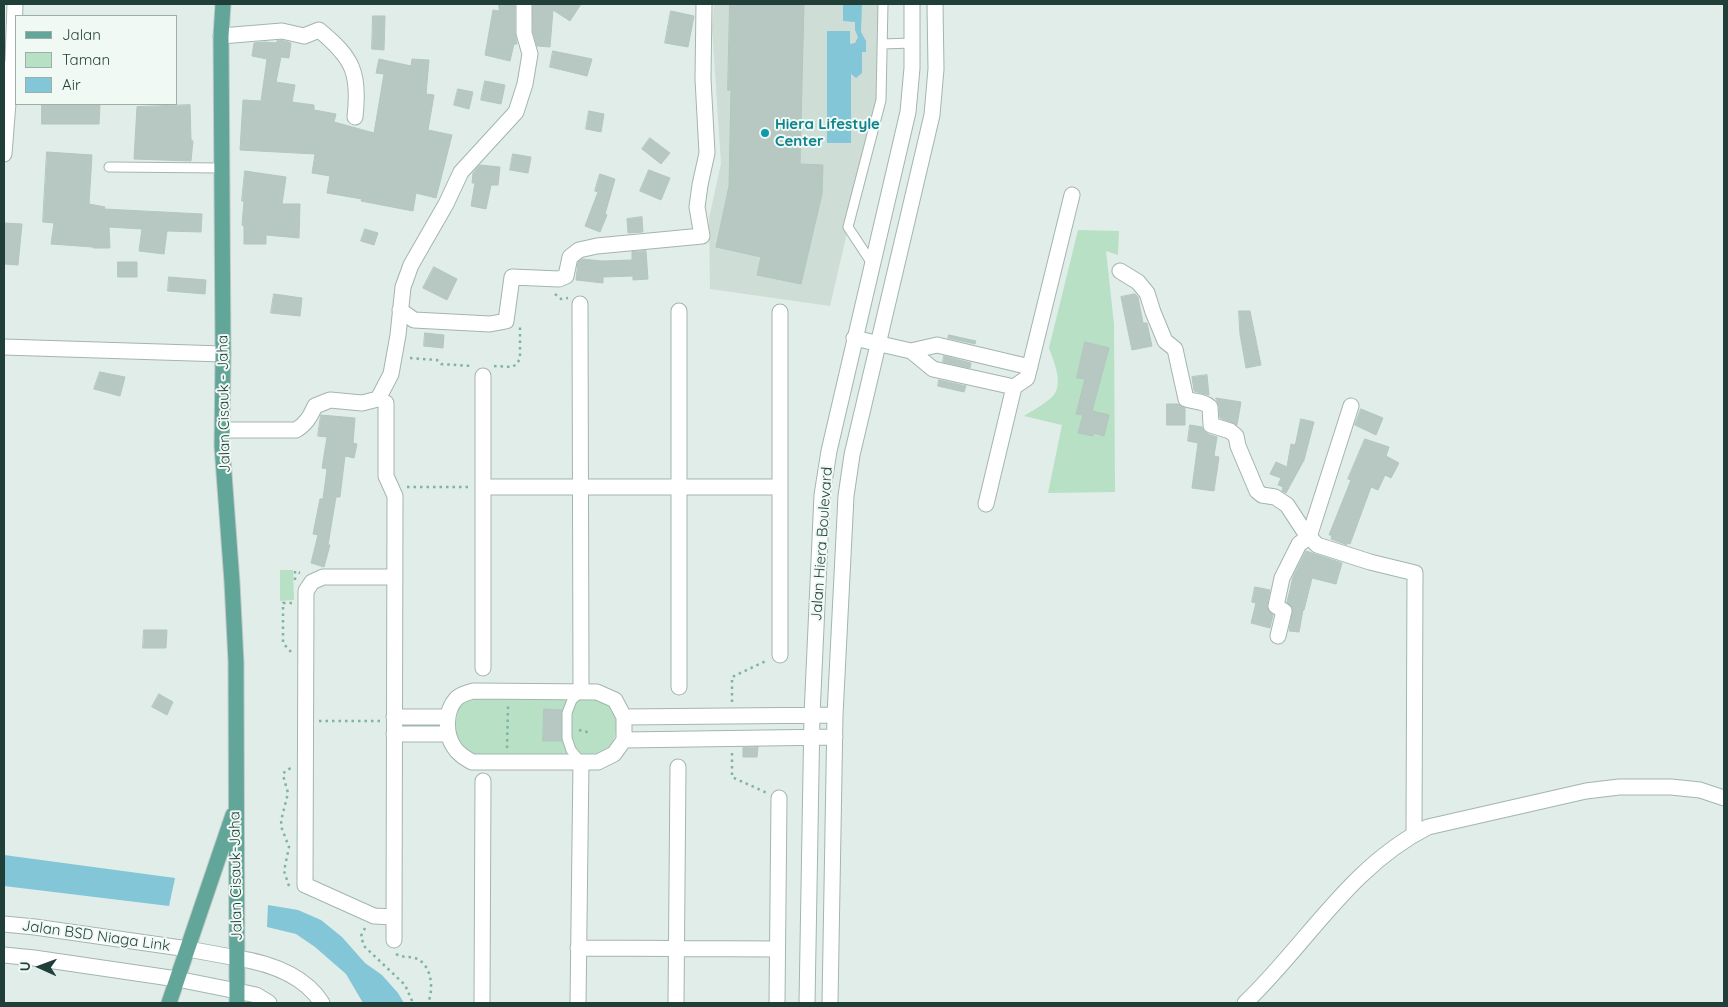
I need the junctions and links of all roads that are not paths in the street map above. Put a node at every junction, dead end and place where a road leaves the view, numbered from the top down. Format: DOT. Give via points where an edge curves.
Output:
graph roads {
  1 [pos="14,4"];
  2 [pos="223,4"];
  3 [pos="524,4"];
  4 [pos="704,4"];
  5 [pos="882,4"];
  6 [pos="912,4"];
  7 [pos="936,4"];
  8 [pos="221,36"];
  9 [pos="912,43"];
  10 [pos="882,44"];
  11 [pos="355,117"];
  12 [pos="4,154"];
  13 [pos="109,167"];
  14 [pos="221,168"];
  15 [pos="1072,195"];
  16 [pos="873,266"];
  17 [pos="1120,271"];
  18 [pos="580,304"];
  19 [pos="400,310"];
  20 [pos="679,311"];
  21 [pos="780,312"];
  22 [pos="854,338"];
  23 [pos="878,343"];
  24 [pos="4,347"];
  25 [pos="911,351"];
  26 [pos="223,354"];
  27 [pos="1030,367"];
  28 [pos="483,371"];
  29 [pos="1014,387"];
  30 [pos="386,403"];
  31 [pos="1351,406"];
  32 [pos="223,430"];
  33 [pos="483,487"];
  34 [pos="580,487"];
  35 [pos="679,487"];
  36 [pos="780,487"];
  37 [pos="986,504"];
  38 [pos="1309,537"];
  39 [pos="395,577"];
  40 [pos="1278,636"];
  41 [pos="780,655"];
  42 [pos="484,668"];
  43 [pos="679,687"];
  44 [pos="581,692"];
  45 [pos="812,715"];
  46 [pos="835,715"];
  47 [pos="732,716"];
  48 [pos="448,717"];
  49 [pos="624,717"];
  50 [pos="394,724"];
  51 [pos="447,734"];
  52 [pos="835,737"];
  53 [pos="811,738"];
  54 [pos="732,739"];
  55 [pos="624,740"];
  56 [pos="581,762"];
  57 [pos="678,767"];
  58 [pos="483,782"];
  59 [pos="780,798"];
  60 [pos="1724,798"];
  61 [pos="236,804"];
  62 [pos="1414,834"];
  63 [pos="394,917"];
  64 [pos="4,924"];
  65 [pos="394,940"];
  66 [pos="578,948"];
  67 [pos="676,948"];
  68 [pos="188,949"];
  69 [pos="778,949"];
  70 [pos="4,955"];
  71 [pos="237,958"];
  72 [pos="177,980"];
  73 [pos="237,997"];
  74 [pos="169,1003"];
  75 [pos="269,1003"];
  76 [pos="322,1003"];
  77 [pos="482,1003"];
  78 [pos="578,1003"];
  79 [pos="676,1003"];
  80 [pos="777,1003"];
  81 [pos="807,1003"];
  82 [pos="830,1003"];
  83 [pos="1245,1003"];
  1 -- 12 [label="street" via="14,60"];
  2 -- 8 [label="main road, Jalan Cisauk - Jaha"];
  3 -- 19 [label="street" via="524,33 530,54 516,112 461,172 410,265"];
  4 -- 19 [label="street" via="703,79 707,152 697,207 702,236 596,246 579,250 570,257 566,276 559,279 512,277 506,321 490,324 414,320"];
  5 -- 10 [label="lane"];
  6 -- 9 [label="street, Jalan Hiera Boulevard"];
  7 -- 23 [label="street, Jalan Hiera Boulevard" via="932,116"];
  8 -- 11 [label="street" via="282,32 304,36 319,30 352,66 357,102"];
  8 -- 14 [label="main road, Jalan Cisauk - Jaha"];
  9 -- 10 [label="lane"];
  9 -- 16 [label="street, Jalan Hiera Boulevard" via="908,112"];
  10 -- 16 [label="lane" via="881,100 848,227"];
  13 -- 14 [label="lane"];
  14 -- 26 [label="main road, Jalan Cisauk - Jaha"];
  15 -- 27 [label="street"];
  16 -- 22 [label="street, Jalan Hiera Boulevard"];
  17 -- 38 [label="street" via="1138,282 1147,293 1165,341 1175,349 1186,399 1206,403 1210,407 1211,425 1236,436 1258,491 1287,505"];
  18 -- 34 [label="street"];
  19 -- 32 [label="street" via="391,374 378,399 362,403 330,400 314,406 305,425 296,430"];
  20 -- 35 [label="street"];
  21 -- 36 [label="street"];
  22 -- 23 [label="street"];
  22 -- 45 [label="street, Jalan Hiera Boulevard" via="822,495"];
  23 -- 25 [label="street"];
  23 -- 46 [label="street, Jalan Hiera Boulevard" via="852,455 846,496"];
  24 -- 26 [label="street"];
  25 -- 27 [label="street" via="937,345"];
  25 -- 29 [label="street" via="933,369"];
  26 -- 32 [label="main road, Jalan Cisauk - Jaha"];
  27 -- 29 [label="street" via="1027,378"];
  28 -- 33 [label="street"];
  29 -- 37 [label="street"];
  30 -- 39 [label="street" via="386,476 395,496"];
  31 -- 38 [label="street"];
  32 -- 61 [label="main road, Jalan Cisauk - Jaha" via="236,662"];
  33 -- 34 [label="street"];
  33 -- 42 [label="street"];
  34 -- 35 [label="street"];
  34 -- 44 [label="street"];
  35 -- 36 [label="street"];
  35 -- 43 [label="street"];
  36 -- 41 [label="street"];
  38 -- 40 [label="street" via="1299,544 1282,578 1276,606 1284,611"];
  38 -- 62 [label="street" via="1317,546 1415,573"];
  39 -- 50 [label="street"];
  39 -- 63 [label="street" via="323,577 312,582 306,591 305,721 305,884 374,916"];
  44 -- 48 [label="street" via="473,691 455,700"];
  44 -- 49 [label="street" via="597,692 615,700"];
  44 -- 56 [label="lane" via="572,700 567,713 567,738 571,750"];
  45 -- 46 [label="street"];
  45 -- 47 [label="street"];
  45 -- 53 [label="street, Jalan Hiera Boulevard"];
  46 -- 52 [label="street, Jalan Hiera Boulevard"];
  47 -- 49 [label="street"];
  47 -- 54 [label="street"];
  48 -- 50 [label="street"];
  48 -- 51 [label="street"];
  49 -- 55 [label="street"];
  50 -- 51 [label="street"];
  50 -- 63 [label="street"];
  51 -- 56 [label="street" via="460,754 472,762"];
  52 -- 53 [label="street"];
  52 -- 82 [label="street, Jalan Hiera Boulevard"];
  53 -- 54 [label="street"];
  53 -- 81 [label="street, Jalan Hiera Boulevard"];
  54 -- 55 [label="street"];
  55 -- 56 [label="street" via="614,754 598,762"];
  56 -- 66 [label="street"];
  57 -- 67 [label="street"];
  58 -- 77 [label="street"];
  59 -- 69 [label="street"];
  60 -- 62 [label="street" via="1700,790 1619,787 1586,791 1428,827"];
  61 -- 68 [label="main road, Jalan Cisauk-Jaha"];
  61 -- 71 [label="main road, Jalan Cisauk-Jaha"];
  62 -- 83 [label="street" via="1371,866 1340,896"];
  63 -- 65 [label="street"];
  64 -- 68 [label="street, Jalan BSD Niaga Link"];
  66 -- 67 [label="street"];
  66 -- 78 [label="street"];
  67 -- 69 [label="street"];
  67 -- 79 [label="street"];
  68 -- 71 [label="street, Jalan BSD Niaga Link"];
  68 -- 72 [label="main road, Jalan Cisauk-Jaha"];
  69 -- 80 [label="street"];
  70 -- 72 [label="street, Jalan BSD Niaga Link"];
  71 -- 73 [label="main road, Jalan Cisauk-Jaha"];
  71 -- 76 [label="street" via="262,962 286,972 314,991"];
  72 -- 73 [label="street, Jalan BSD Niaga Link"];
  72 -- 74 [label="main road, Jalan Cisauk-Jaha"];
  73 -- 75 [label="street" via="256,995"];
}
